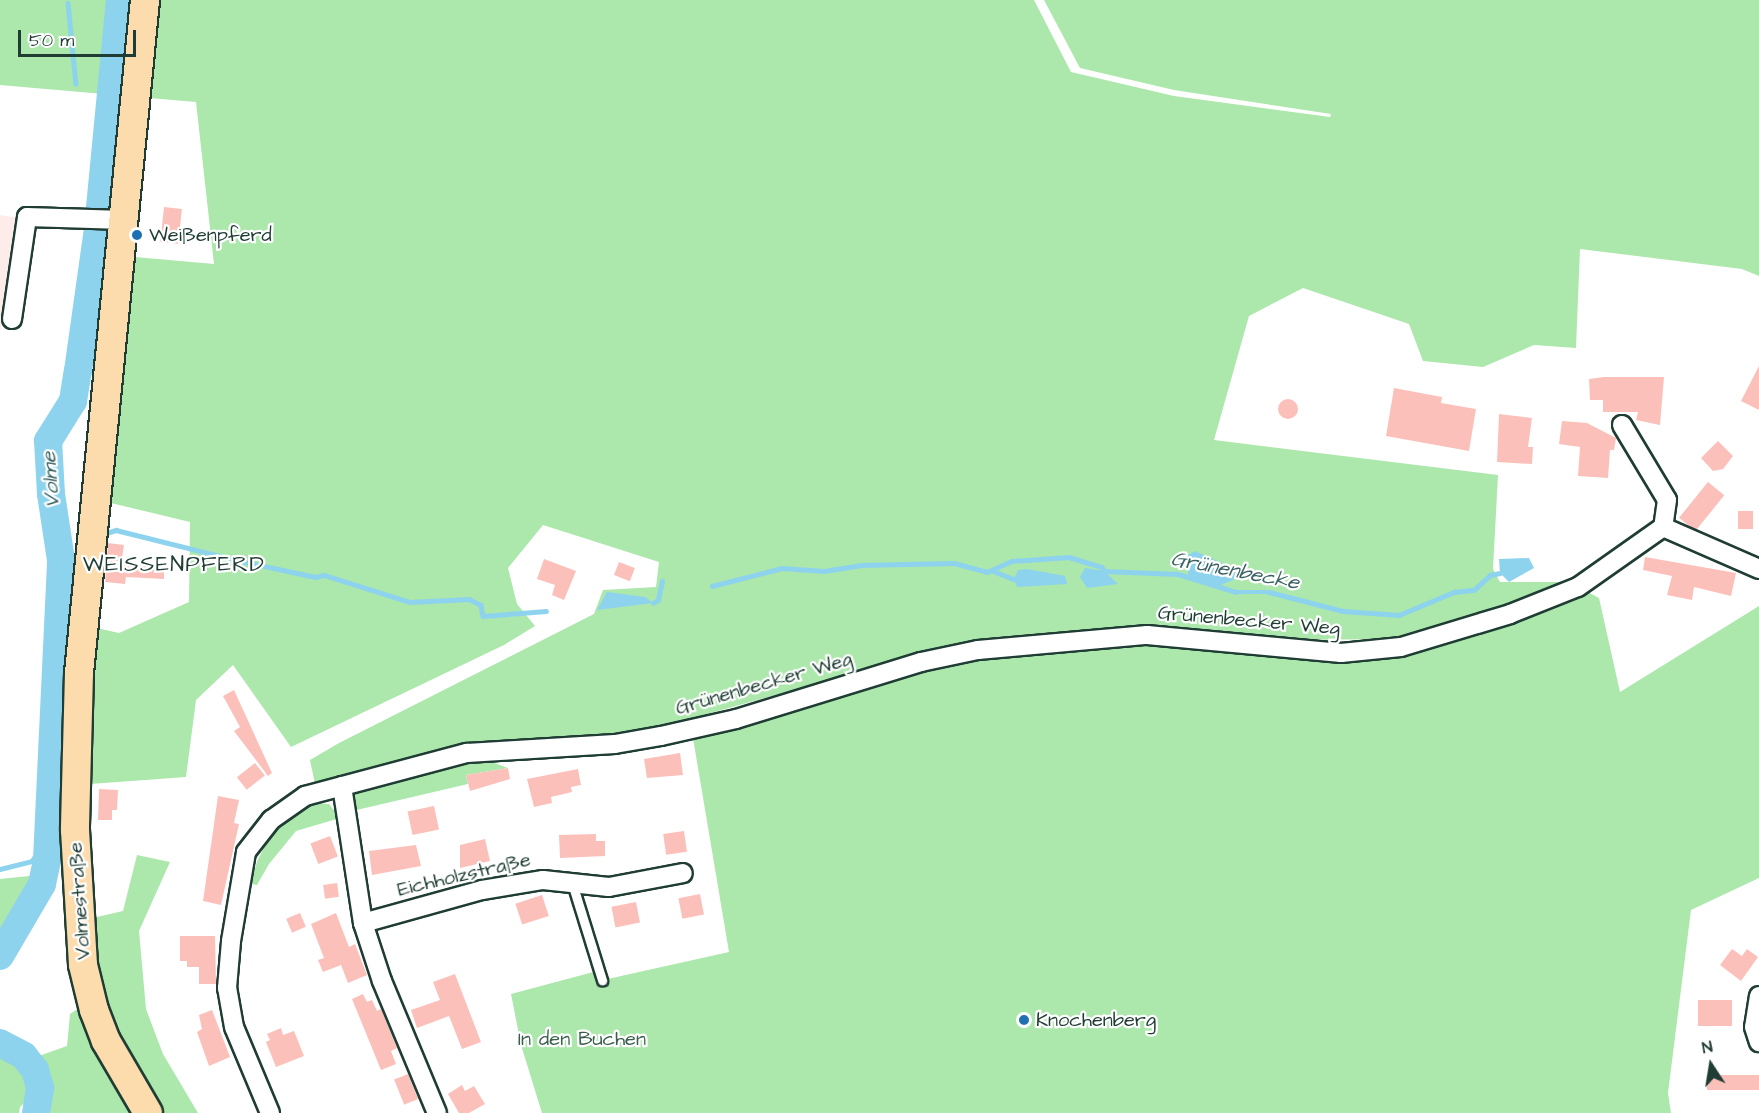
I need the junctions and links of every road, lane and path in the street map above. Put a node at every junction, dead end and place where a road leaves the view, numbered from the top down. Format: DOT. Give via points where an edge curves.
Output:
graph roads {
  1 [pos="145,0"];
  2 [pos="116,219"];
  3 [pos="12,319"];
  4 [pos="1622,425"];
  5 [pos="1663,527"];
  6 [pos="1759,569"];
  7 [pos="342,786"];
  8 [pos="683,873"];
  9 [pos="571,881"];
  10 [pos="363,922"];
  11 [pos="602,980"];
  12 [pos="1759,996"];
  13 [pos="1759,1042"];
  14 [pos="148,1113"];
  15 [pos="270,1113"];
  16 [pos="437,1113"];
  1 -- 2 [label="main road"];
  2 -- 3 [label="street" via="27,217"];
  2 -- 14 [label="main road, Volmestraße" via="79,674 75,830 83,965 106,1041"];
  4 -- 5 [label="street" via="1667,500"];
  5 -- 6 [label="street"];
  5 -- 7 [label="street, Grünenbecker Weg" via="1578,587 1510,615 1401,647 1341,652 1148,635 978,650 921,662 736,718 661,736 615,744 467,753"];
  7 -- 10 [label="street"];
  7 -- 15 [label="street, Grünenbecker Weg" via="305,796 289,805 271,820 246,852 227,988 234,1027"];
  8 -- 9 [label="street, Eichholzstraße" via="609,886"];
  9 -- 10 [label="street, Eichholzstraße" via="543,880 482,891"];
  9 -- 11 [label="lane"];
  10 -- 16 [label="street" via="382,981"];
  12 -- 13 [label="street" via="1754,1027"];
}
